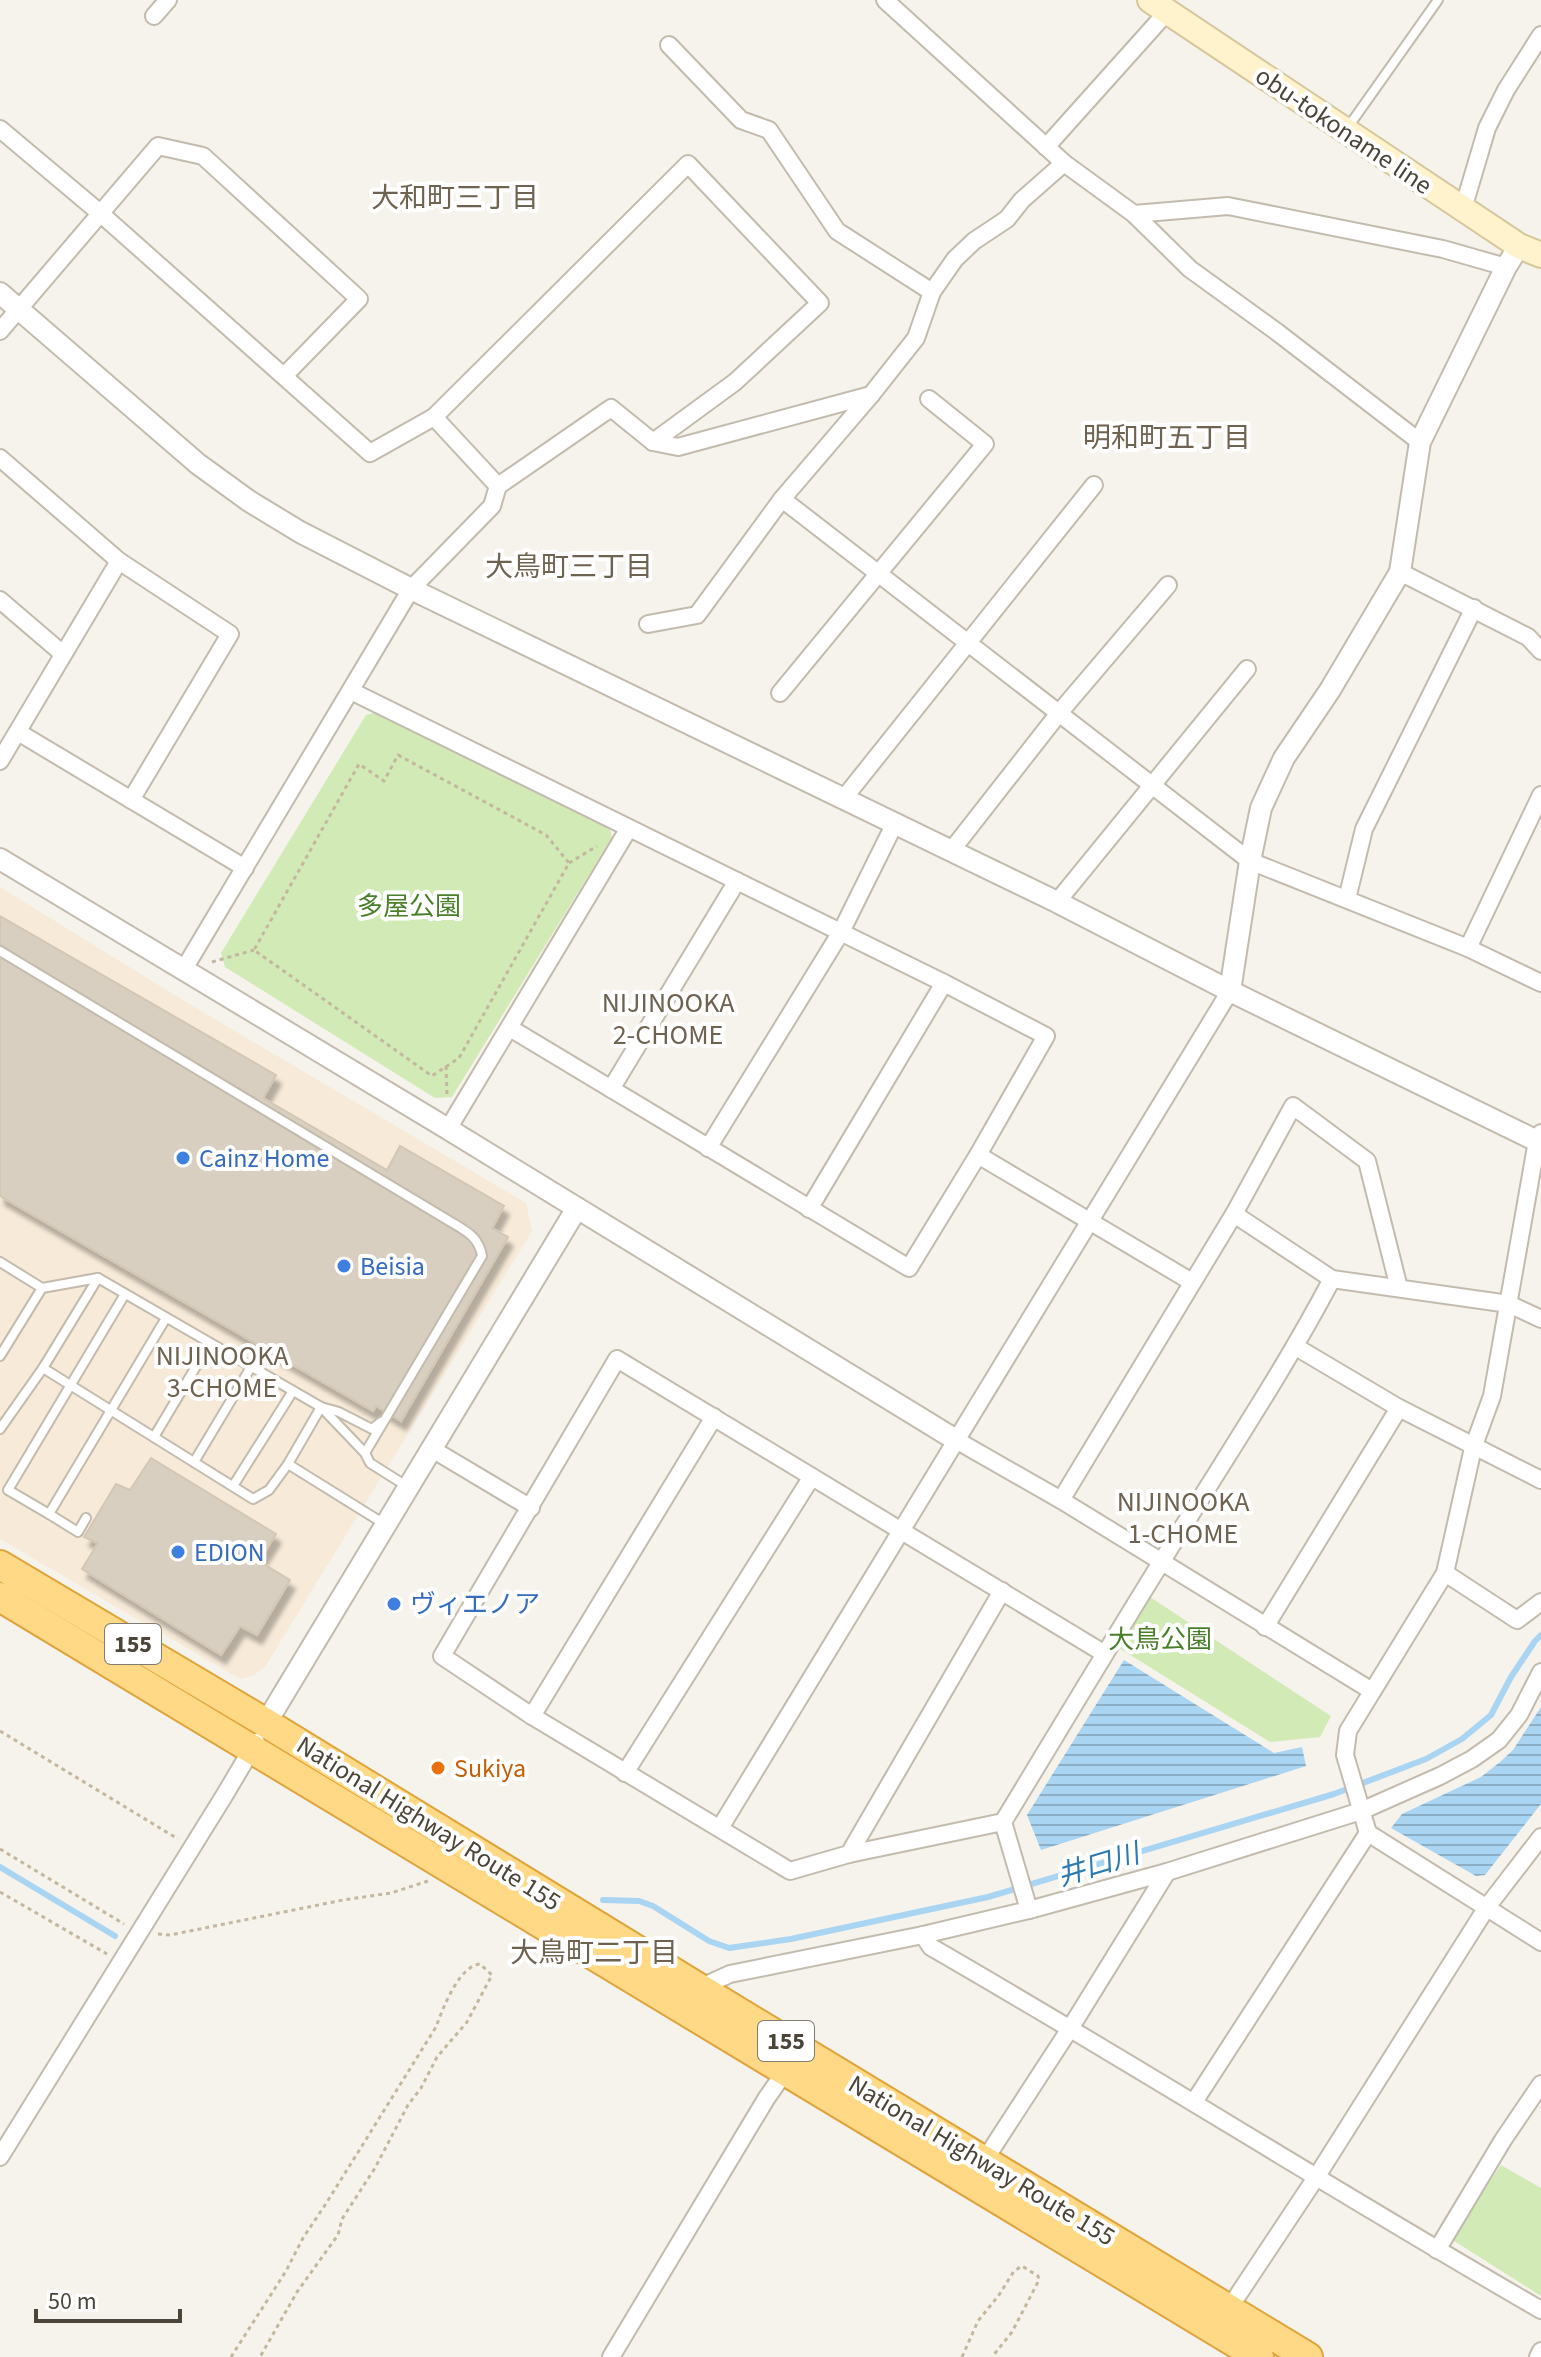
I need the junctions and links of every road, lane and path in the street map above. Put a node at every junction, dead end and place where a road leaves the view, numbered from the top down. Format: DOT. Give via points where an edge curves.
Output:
graph roads {
  1 [pos="168,0"];
  2 [pos="885,0"];
  3 [pos="1438,0"];
  4 [pos="1158,6"];
  5 [pos="154,16"];
  6 [pos="1541,35"];
  7 [pos="669,45"];
  8 [pos="0,129"];
  9 [pos="1346,130"];
  10 [pos="1046,147"];
  11 [pos="1064,163"];
  12 [pos="1463,209"];
  13 [pos="100,213"];
  14 [pos="1134,214"];
  15 [pos="1522,256"];
  16 [pos="932,292"];
  17 [pos="0,293"];
  18 [pos="19,309"];
  19 [pos="0,331"];
  20 [pos="284,376"];
  21 [pos="871,395"];
  22 [pos="929,399"];
  23 [pos="434,417"];
  24 [pos="653,442"];
  25 [pos="1420,442"];
  26 [pos="0,458"];
  27 [pos="1094,485"];
  28 [pos="498,486"];
  29 [pos="782,499"];
  30 [pos="119,561"];
  31 [pos="1400,572"];
  32 [pos="879,574"];
  33 [pos="1168,585"];
  34 [pos="411,589"];
  35 [pos="0,600"];
  36 [pos="1474,608"];
  37 [pos="648,624"];
  38 [pos="969,643"];
  39 [pos="1541,651"];
  40 [pos="63,654"];
  41 [pos="1247,669"];
  42 [pos="351,691"];
  43 [pos="780,693"];
  44 [pos="1059,713"];
  45 [pos="18,732"];
  46 [pos="0,761"];
  47 [pos="1151,785"];
  48 [pos="1541,795"];
  49 [pos="844,798"];
  50 [pos="131,800"];
  51 [pos="895,823"];
  52 [pos="629,828"];
  53 [pos="951,851"];
  54 [pos="0,859"];
  55 [pos="1250,861"];
  56 [pos="245,868"];
  57 [pos="737,881"];
  58 [pos="1347,899"];
  59 [pos="1057,902"];
  60 [pos="841,932"];
  61 [pos="1468,948"];
  62 [pos="254,950"];
  63 [pos="0,951"];
  64 [pos="184,969"];
  65 [pos="944,983"];
  66 [pos="1541,983"];
  67 [pos="1230,991"];
  68 [pos="510,1028"];
  69 [pos="611,1089"];
  70 [pos="448,1129"];
  71 [pos="1540,1139"];
  72 [pos="708,1148"];
  73 [pos="978,1155"];
  74 [pos="577,1208"];
  75 [pos="809,1209"];
  76 [pos="1234,1214"];
  77 [pos="1089,1220"];
  78 [pos="3,1264"];
  79 [pos="0,1275"];
  80 [pos="98,1278"];
  81 [pos="1332,1279"];
  82 [pos="1192,1282"];
  83 [pos="42,1288"];
  84 [pos="1399,1288"];
  85 [pos="125,1294"];
  86 [pos="1509,1304"];
  87 [pos="166,1318"];
  88 [pos="1541,1319"];
  89 [pos="210,1343"];
  90 [pos="1296,1347"];
  91 [pos="0,1356"];
  92 [pos="251,1367"];
  93 [pos="43,1368"];
  94 [pos="71,1385"];
  95 [pos="293,1391"];
  96 [pos="321,1407"];
  97 [pos="1399,1408"];
  98 [pos="112,1411"];
  99 [pos="714,1417"];
  100 [pos="385,1420"];
  101 [pos="0,1429"];
  102 [pos="154,1437"];
  103 [pos="956,1440"];
  104 [pos="1473,1448"];
  105 [pos="432,1449"];
  106 [pos="365,1453"];
  107 [pos="194,1462"];
  108 [pos="288,1464"];
  109 [pos="811,1478"];
  110 [pos="1541,1480"];
  111 [pos="233,1486"];
  112 [pos="409,1488"];
  113 [pos="1061,1500"];
  114 [pos="531,1508"];
  115 [pos="49,1514"];
  116 [pos="86,1518"];
  117 [pos="386,1526"];
  118 [pos="902,1530"];
  119 [pos="1161,1561"];
  120 [pos="0,1565"];
  121 [pos="1445,1573"];
  122 [pos="1002,1591"];
  123 [pos="0,1597"];
  124 [pos="1541,1602"];
  125 [pos="1265,1627"];
  126 [pos="1105,1654"];
  127 [pos="1541,1672"];
  128 [pos="1372,1691"];
  129 [pos="532,1716"];
  130 [pos="266,1723"];
  131 [pos="0,1731"];
  132 [pos="252,1748"];
  133 [pos="625,1773"];
  134 [pos="1361,1811"];
  135 [pos="1003,1822"];
  136 [pos="720,1828"];
  137 [pos="1368,1833"];
  138 [pos="1541,1837"];
  139 [pos="192,1848"];
  140 [pos="0,1849"];
  141 [pos="849,1854"];
  142 [pos="443,1863"];
  143 [pos="1167,1872"];
  144 [pos="0,1892"];
  145 [pos="1487,1907"];
  146 [pos="1029,1910"];
  147 [pos="140,1930"];
  148 [pos="923,1935"];
  149 [pos="1541,1942"];
  150 [pos="121,1962"];
  151 [pos="699,1988"];
  152 [pos="1071,2027"];
  153 [pos="786,2070"];
  154 [pos="1541,2084"];
  155 [pos="1194,2102"];
  156 [pos="0,2157"];
  157 [pos="984,2161"];
  158 [pos="1317,2176"];
  159 [pos="1437,2250"];
  160 [pos="1228,2310"];
  161 [pos="1541,2310"];
  162 [pos="1541,2351"];
  163 [pos="231,2357"];
  164 [pos="260,2357"];
  165 [pos="611,2357"];
  166 [pos="962,2357"];
  167 [pos="992,2357"];
  168 [pos="1259,2357"];
  169 [pos="1308,2357"];
  170 [pos="1538,2357"];
  1 -- 5 [label="street"];
  2 -- 10 [label="street"];
  3 -- 9 [label="lane"];
  4 -- 9 [label="main road, obu-tokoname line"];
  4 -- 10 [label="street"];
  6 -- 12 [label="street" via="1487,128"];
  7 -- 16 [label="street" via="741,120 769,130 837,231"];
  8 -- 13 [label="street"];
  9 -- 12 [label="main road, obu-tokoname line"];
  10 -- 11 [label="street"];
  11 -- 14 [label="street"];
  11 -- 16 [label="street" via="1007,219 955,259"];
  12 -- 15 [label="main road, obu-tokoname line"];
  13 -- 18 [label="street"];
  13 -- 20 [label="street"];
  13 -- 20 [label="street" via="158,146 203,156 359,299"];
  14 -- 15 [label="street" via="1228,206 1443,249"];
  14 -- 25 [label="street" via="1190,269"];
  15 -- 25 [label="street"];
  16 -- 21 [label="street" via="916,338"];
  17 -- 18 [label="street"];
  18 -- 19 [label="street"];
  18 -- 34 [label="street" via="198,464 249,501"];
  20 -- 23 [label="street" via="370,453"];
  21 -- 24 [label="street" via="678,447"];
  21 -- 29 [label="street"];
  22 -- 32 [label="street" via="985,444"];
  23 -- 24 [label="street" via="688,164 820,303 735,382"];
  23 -- 28 [label="street"];
  24 -- 28 [label="street" via="611,408"];
  25 -- 31 [label="street"];
  26 -- 30 [label="street"];
  27 -- 38 [label="street"];
  28 -- 34 [label="street" via="492,506"];
  29 -- 32 [label="street"];
  29 -- 37 [label="street" via="697,615"];
  30 -- 40 [label="street"];
  30 -- 50 [label="street" via="230,634"];
  31 -- 36 [label="street"];
  31 -- 55 [label="street" via="1284,758 1261,808"];
  32 -- 38 [label="street"];
  32 -- 43 [label="street"];
  33 -- 44 [label="street"];
  34 -- 42 [label="street"];
  34 -- 49 [label="street"];
  35 -- 40 [label="street"];
  36 -- 39 [label="street" via="1528,637"];
  36 -- 58 [label="street" via="1364,829"];
  38 -- 44 [label="street"];
  38 -- 49 [label="street"];
  40 -- 45 [label="street"];
  41 -- 47 [label="street"];
  42 -- 52 [label="street"];
  42 -- 56 [label="street"];
  44 -- 47 [label="street"];
  44 -- 53 [label="street"];
  45 -- 46 [label="street"];
  45 -- 50 [label="street"];
  47 -- 55 [label="street"];
  47 -- 59 [label="street"];
  48 -- 61 [label="street"];
  49 -- 51 [label="street"];
  50 -- 56 [label="street"];
  51 -- 53 [label="street"];
  51 -- 60 [label="street"];
  52 -- 57 [label="street"];
  52 -- 68 [label="street"];
  53 -- 59 [label="street"];
  54 -- 64 [label="street"];
  55 -- 58 [label="street"];
  55 -- 67 [label="street"];
  56 -- 64 [label="street"];
  57 -- 60 [label="street"];
  57 -- 69 [label="street"];
  58 -- 61 [label="street"];
  59 -- 67 [label="street"];
  60 -- 65 [label="street"];
  60 -- 72 [label="street"];
  61 -- 66 [label="street"];
  62 -- 62 [label="path" via="359,764 384,781 398,755 546,835 569,863 459,1058 432,1076"];
  62 -- 64 [label="path"];
  63 -- 100 [label="lane" via="473,1235 482,1256"];
  64 -- 70 [label="street"];
  65 -- 73 [label="street" via="1046,1036"];
  65 -- 75 [label="street"];
  67 -- 71 [label="street"];
  67 -- 77 [label="street"];
  68 -- 69 [label="street"];
  68 -- 70 [label="street"];
  69 -- 72 [label="street"];
  70 -- 74 [label="street"];
  71 -- 86 [label="street"];
  72 -- 75 [label="street"];
  73 -- 75 [label="street" via="909,1268"];
  73 -- 77 [label="street"];
  74 -- 103 [label="street"];
  74 -- 105 [label="street"];
  76 -- 81 [label="street"];
  76 -- 82 [label="street"];
  76 -- 84 [label="street" via="1293,1106 1367,1161"];
  77 -- 82 [label="street"];
  77 -- 103 [label="street"];
  78 -- 79 [label="lane"];
  78 -- 83 [label="lane"];
  80 -- 83 [label="lane"];
  80 -- 85 [label="lane"];
  80 -- 93 [label="lane"];
  81 -- 84 [label="street"];
  81 -- 90 [label="street"];
  82 -- 113 [label="street"];
  83 -- 91 [label="lane"];
  84 -- 86 [label="street"];
  85 -- 87 [label="lane"];
  85 -- 94 [label="lane"];
  86 -- 88 [label="street"];
  86 -- 104 [label="street" via="1492,1396"];
  87 -- 89 [label="lane"];
  87 -- 98 [label="lane"];
  89 -- 92 [label="lane"];
  89 -- 102 [label="lane"];
  90 -- 97 [label="street"];
  90 -- 119 [label="street"];
  92 -- 95 [label="lane"];
  92 -- 107 [label="lane"];
  93 -- 94 [label="lane"];
  93 -- 101 [label="lane"];
  94 -- 98 [label="lane"];
  94 -- 115 [label="lane" via="8,1490"];
  95 -- 96 [label="lane"];
  95 -- 111 [label="lane"];
  96 -- 100 [label="lane" via="372,1429"];
  96 -- 106 [label="lane"];
  96 -- 108 [label="lane"];
  97 -- 104 [label="street"];
  97 -- 125 [label="street"];
  98 -- 102 [label="lane"];
  98 -- 115 [label="lane"];
  99 -- 109 [label="street"];
  99 -- 114 [label="street" via="617,1359"];
  99 -- 129 [label="street"];
  100 -- 106 [label="lane"];
  102 -- 107 [label="lane"];
  103 -- 113 [label="street"];
  103 -- 118 [label="street"];
  104 -- 110 [label="street"];
  104 -- 121 [label="street"];
  105 -- 112 [label="street"];
  105 -- 114 [label="street"];
  106 -- 112 [label="lane" via="370,1463"];
  107 -- 111 [label="lane"];
  108 -- 111 [label="lane" via="269,1490 253,1499"];
  108 -- 117 [label="lane"];
  109 -- 118 [label="street"];
  109 -- 133 [label="street"];
  112 -- 117 [label="street"];
  113 -- 119 [label="street"];
  114 -- 129 [label="street" via="442,1656"];
  115 -- 116 [label="lane" via="78,1532"];
  117 -- 130 [label="street"];
  118 -- 122 [label="street"];
  118 -- 136 [label="street"];
  119 -- 125 [label="street"];
  119 -- 126 [label="street"];
  120 -- 130 [label="highway, National Highway Route 155 / 155"];
  121 -- 124 [label="street" via="1517,1620"];
  121 -- 128 [label="street"];
  122 -- 126 [label="street"];
  122 -- 141 [label="street"];
  123 -- 132 [label="highway, National Highway Route 155 / 155"];
  125 -- 128 [label="street"];
  126 -- 135 [label="street"];
  127 -- 134 [label="street" via="1499,1740 1440,1776"];
  128 -- 134 [label="street" via="1348,1731 1345,1755"];
  129 -- 133 [label="street"];
  130 -- 132 [label="street"];
  130 -- 151 [label="highway, National Highway Route 155 / 155"];
  131 -- 139 [label="path"];
  132 -- 139 [label="street"];
  132 -- 142 [label="highway, National Highway Route 155 / 155"];
  133 -- 136 [label="street"];
  134 -- 137 [label="street"];
  134 -- 143 [label="street"];
  135 -- 141 [label="street"];
  135 -- 146 [label="street"];
  136 -- 141 [label="street" via="790,1871"];
  137 -- 145 [label="street"];
  137 -- 155 [label="street"];
  138 -- 145 [label="street"];
  139 -- 147 [label="street"];
  140 -- 147 [label="path"];
  142 -- 147 [label="path" via="429,1881 391,1893 170,1935"];
  142 -- 153 [label="highway, National Highway Route 155 / 155"];
  143 -- 146 [label="street"];
  143 -- 152 [label="street"];
  144 -- 150 [label="path"];
  145 -- 149 [label="street"];
  145 -- 158 [label="street"];
  146 -- 148 [label="street"];
  147 -- 150 [label="street"];
  148 -- 151 [label="street" via="730,1974"];
  148 -- 152 [label="street" via="931,1947"];
  150 -- 156 [label="street"];
  151 -- 157 [label="highway, National Highway Route 155 / 155"];
  152 -- 155 [label="street"];
  152 -- 157 [label="street"];
  153 -- 165 [label="street"];
  153 -- 168 [label="highway, National Highway Route 155 / 155"];
  154 -- 159 [label="street"];
  155 -- 158 [label="street"];
  157 -- 160 [label="highway, National Highway Route 155 / 155"];
  158 -- 159 [label="street"];
  158 -- 160 [label="street"];
  159 -- 161 [label="street"];
  160 -- 169 [label="highway, National Highway Route 155 / 155"];
  162 -- 170 [label="street"];
  163 -- 164 [label="path" via="436,2027 465,1971 480,1964 492,1975 467,2022 437,2057 342,2219 338,2235"];
  166 -- 167 [label="path" via="978,2321 1022,2266 1039,2280 1005,2344"];
}
